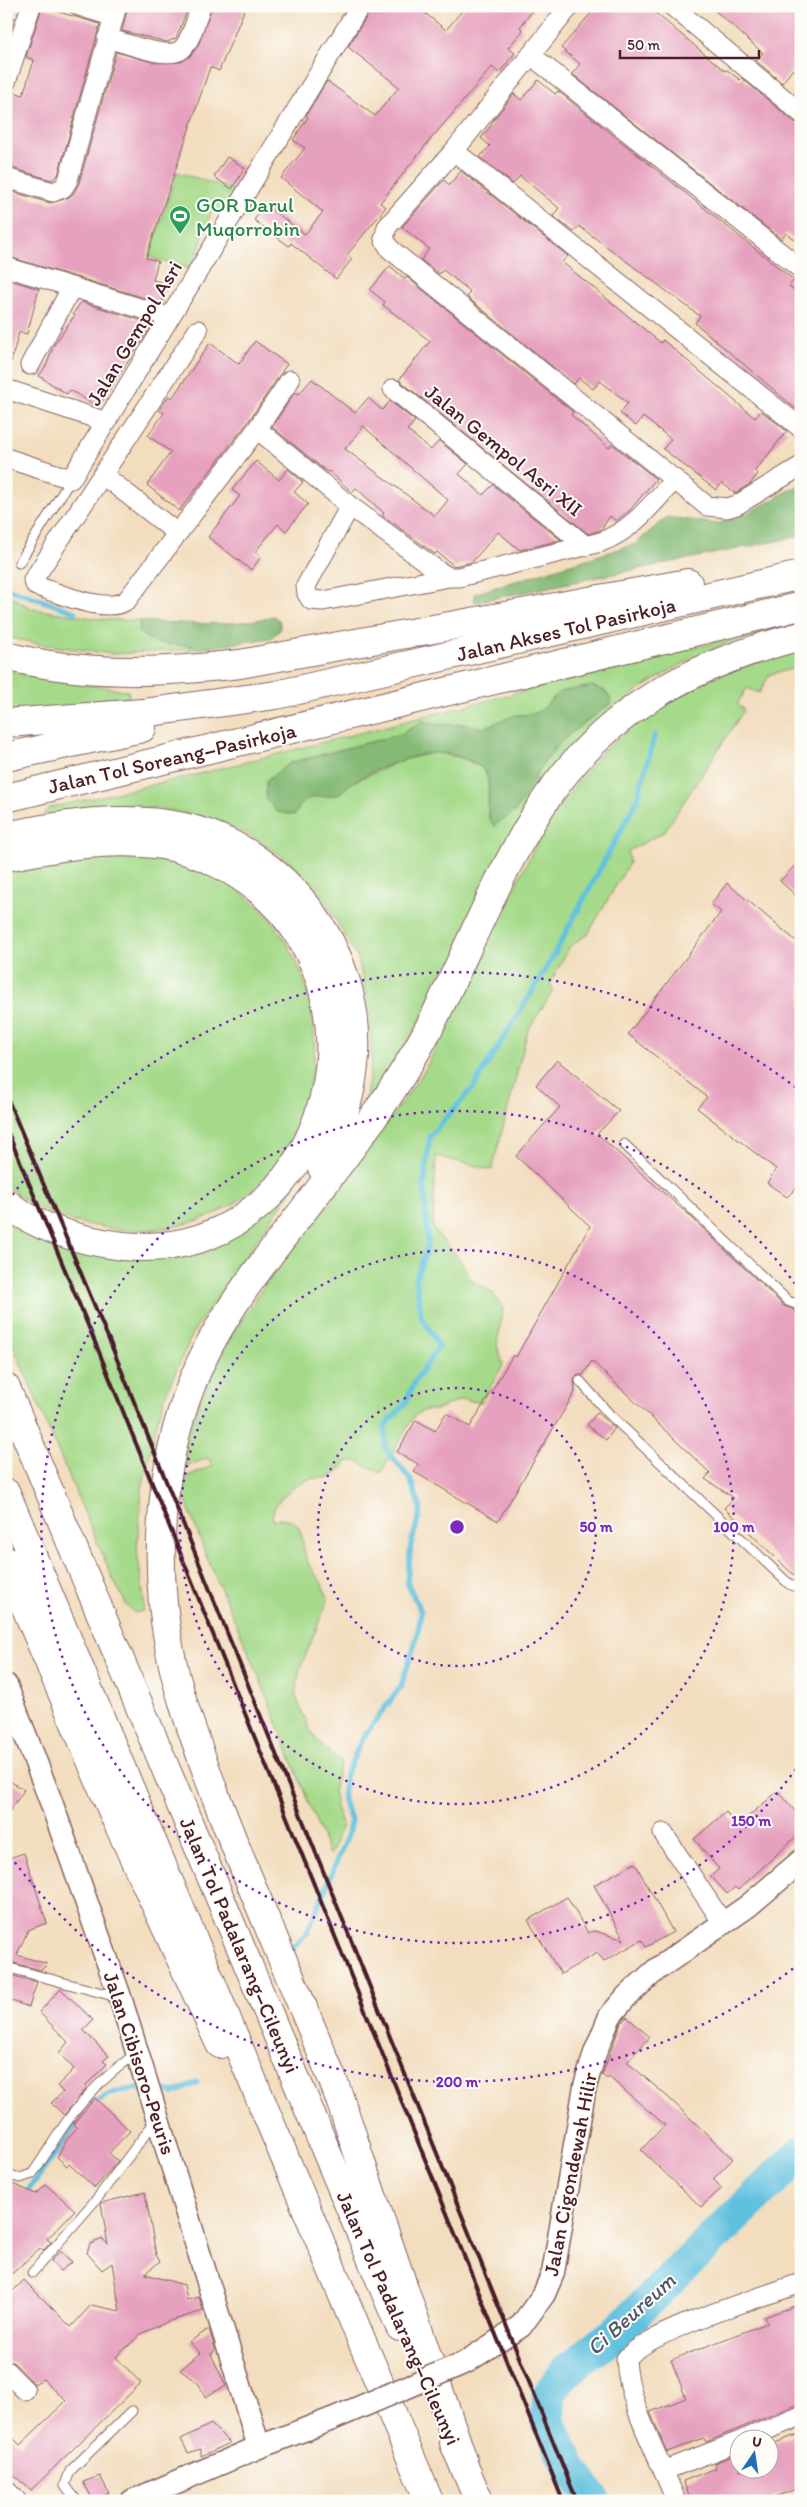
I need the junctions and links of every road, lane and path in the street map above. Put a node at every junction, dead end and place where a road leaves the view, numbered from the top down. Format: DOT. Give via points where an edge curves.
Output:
graph roads {
  1 [pos="31,6"];
  2 [pos="79,6"];
  3 [pos="201,6"];
  4 [pos="360,6"];
  5 [pos="570,6"];
  6 [pos="672,6"];
  7 [pos="116,12"];
  8 [pos="107,38"];
  9 [pos="532,56"];
  10 [pos="6,82"];
  11 [pos="801,113"];
  12 [pos="454,151"];
  13 [pos="6,178"];
  14 [pos="6,267"];
  15 [pos="801,269"];
  16 [pos="72,287"];
  17 [pos="169,317"];
  18 [pos="198,330"];
  19 [pos="30,365"];
  20 [pos="290,380"];
  21 [pos="6,389"];
  22 [pos="393,389"];
  23 [pos="107,422"];
  24 [pos="801,428"];
  25 [pos="257,429"];
  26 [pos="6,458"];
  27 [pos="801,466"];
  28 [pos="103,475"];
  29 [pos="71,479"];
  30 [pos="675,479"];
  31 [pos="350,506"];
  32 [pos="177,534"];
  33 [pos="586,546"];
  34 [pos="801,563"];
  35 [pos="19,564"];
  36 [pos="801,575"];
  37 [pos="449,577"];
  38 [pos="801,606"];
  39 [pos="801,636"];
  40 [pos="6,656"];
  41 [pos="332,684"];
  42 [pos="338,719"];
  43 [pos="6,723"];
  44 [pos="6,757"];
  45 [pos="6,798"];
  46 [pos="6,836"];
  47 [pos="6,858"];
  48 [pos="624,1144"];
  49 [pos="6,1204"];
  50 [pos="275,1246"];
  51 [pos="801,1306"];
  52 [pos="580,1380"];
  53 [pos="6,1388"];
  54 [pos="6,1493"];
  55 [pos="6,1561"];
  56 [pos="6,1579"];
  57 [pos="801,1589"];
  58 [pos="58,1683"];
  59 [pos="6,1685"];
  60 [pos="663,1834"];
  61 [pos="801,1861"];
  62 [pos="723,1924"];
  63 [pos="6,1967"];
  64 [pos="120,1997"];
  65 [pos="139,2061"];
  66 [pos="157,2112"];
  67 [pos="6,2174"];
  68 [pos="322,2241"];
  69 [pos="32,2273"];
  70 [pos="801,2283"];
  71 [pos="6,2371"];
  72 [pos="25,2390"];
  73 [pos="132,2411"];
  74 [pos="801,2416"];
  75 [pos="766,2430"];
  76 [pos="730,2444"];
  77 [pos="259,2447"];
  78 [pos="463,2460"];
  79 [pos="664,2470"];
  80 [pos="6,2490"];
  81 [pos="17,2501"];
  82 [pos="78,2501"];
  83 [pos="132,2501"];
  84 [pos="429,2501"];
  85 [pos="479,2501"];
  86 [pos="676,2501"];
  1 -- 10 [label="street"];
  2 -- 7 [label="street"];
  3 -- 8 [label="street" via="186,43 176,52 163,53"];
  4 -- 17 [label="street, Jalan Gempol Asri"];
  5 -- 9 [label="street"];
  6 -- 11 [label="street"];
  7 -- 8 [label="street"];
  8 -- 13 [label="street" via="68,180 63,188 53,192"];
  9 -- 12 [label="street"];
  9 -- 15 [label="street"];
  12 -- 24 [label="street"];
  12 -- 30 [label="street" via="387,227 384,239 390,249"];
  14 -- 16 [label="street"];
  16 -- 17 [label="street"];
  16 -- 19 [label="street"];
  17 -- 23 [label="street, Jalan Gempol Asri"];
  18 -- 28 [label="street"];
  20 -- 25 [label="street"];
  21 -- 23 [label="street"];
  22 -- 33 [label="street, Jalan Gempol Asri XII"];
  23 -- 29 [label="street, Jalan Gempol Asri"];
  25 -- 31 [label="street"];
  25 -- 32 [label="street"];
  26 -- 29 [label="street"];
  27 -- 30 [label="street" via="748,499 727,508 708,506"];
  28 -- 32 [label="street"];
  28 -- 32 [label="street" via="32,580 36,586 103,606 121,605 135,592"];
  29 -- 35 [label="lane"];
  30 -- 33 [label="street" via="630,527"];
  31 -- 37 [label="street"];
  31 -- 37 [label="street" via="306,586 312,600 323,601"];
  33 -- 37 [label="street"];
  34 -- 40 [label="highway" via="216,667 118,672 70,669"];
  36 -- 41 [label="highway, Jalan Akses Tol Pasirkoja"];
  38 -- 42 [label="highway, Jalan Akses Tol Pasirkoja"];
  39 -- 50 [label="highway" via="725,660 668,686 622,719 568,771 522,837 409,1063 372,1120"];
  41 -- 43 [label="highway, Jalan Tol Soreang–Pasirkoja" via="198,707"];
  41 -- 44 [label="highway"];
  42 -- 45 [label="highway, Jalan Tol Soreang–Pasirkoja"];
  46 -- 50 [label="highway" via="100,821 157,822 184,827 234,846 262,862 306,905 322,928 336,954 350,1001 355,1056 346,1107 328,1156"];
  47 -- 49 [label="highway" via="67,847 130,842 164,846 221,865 247,880 273,902 310,952 321,980 332,1044 328,1081 319,1115 294,1165 261,1203 216,1231 160,1246 100,1243 41,1225"];
  48 -- 51 [label="lane" via="788,1301"];
  50 -- 78 [label="highway" via="212,1339 180,1417 167,1475 162,1530 162,1584 168,1643 196,1744 335,2087"];
  52 -- 57 [label="lane" via="609,1414 790,1584"];
  53 -- 78 [label="highway, Jalan Tol Padalarang–Cileunyi" via="414,2361"];
  54 -- 68 [label="highway, Jalan Tol Padalarang–Cileunyi"];
  55 -- 58 [label="highway"];
  56 -- 58 [label="highway"];
  58 -- 68 [label="highway" via="256,2121"];
  59 -- 64 [label="street, Jalan Cibisoro-Peuris"];
  60 -- 62 [label="street"];
  61 -- 62 [label="street, Jalan Cigondewah Hilir"];
  62 -- 77 [label="street, Jalan Cigondewah Hilir, bridge" via="656,1970 626,1996 610,2016 585,2086 553,2273 544,2294 521,2326 466,2362"];
  63 -- 64 [label="lane"];
  64 -- 65 [label="street, Jalan Cibisoro-Peuris"];
  65 -- 66 [label="street, Jalan Cibisoro-Peuris"];
  65 -- 67 [label="lane" via="113,2070 92,2091 67,2120 32,2174 20,2178"];
  66 -- 69 [label="lane" via="99,2196"];
  66 -- 77 [label="street, Jalan Cibisoro-Peuris"];
  68 -- 84 [label="highway, Jalan Tol Padalarang–Cileunyi"];
  70 -- 79 [label="street" via="664,2333 637,2348 626,2359 634,2394"];
  71 -- 72 [label="street"];
  73 -- 82 [label="lane" via="70,2471 65,2485"];
  74 -- 75 [label="street"];
  76 -- 79 [label="street"];
  77 -- 83 [label="street, Jalan Cigondewah Hilir"];
  78 -- 85 [label="highway, Jalan Tol Padalarang–Cileunyi"];
  79 -- 86 [label="street"];
  80 -- 81 [label="street"];
}
